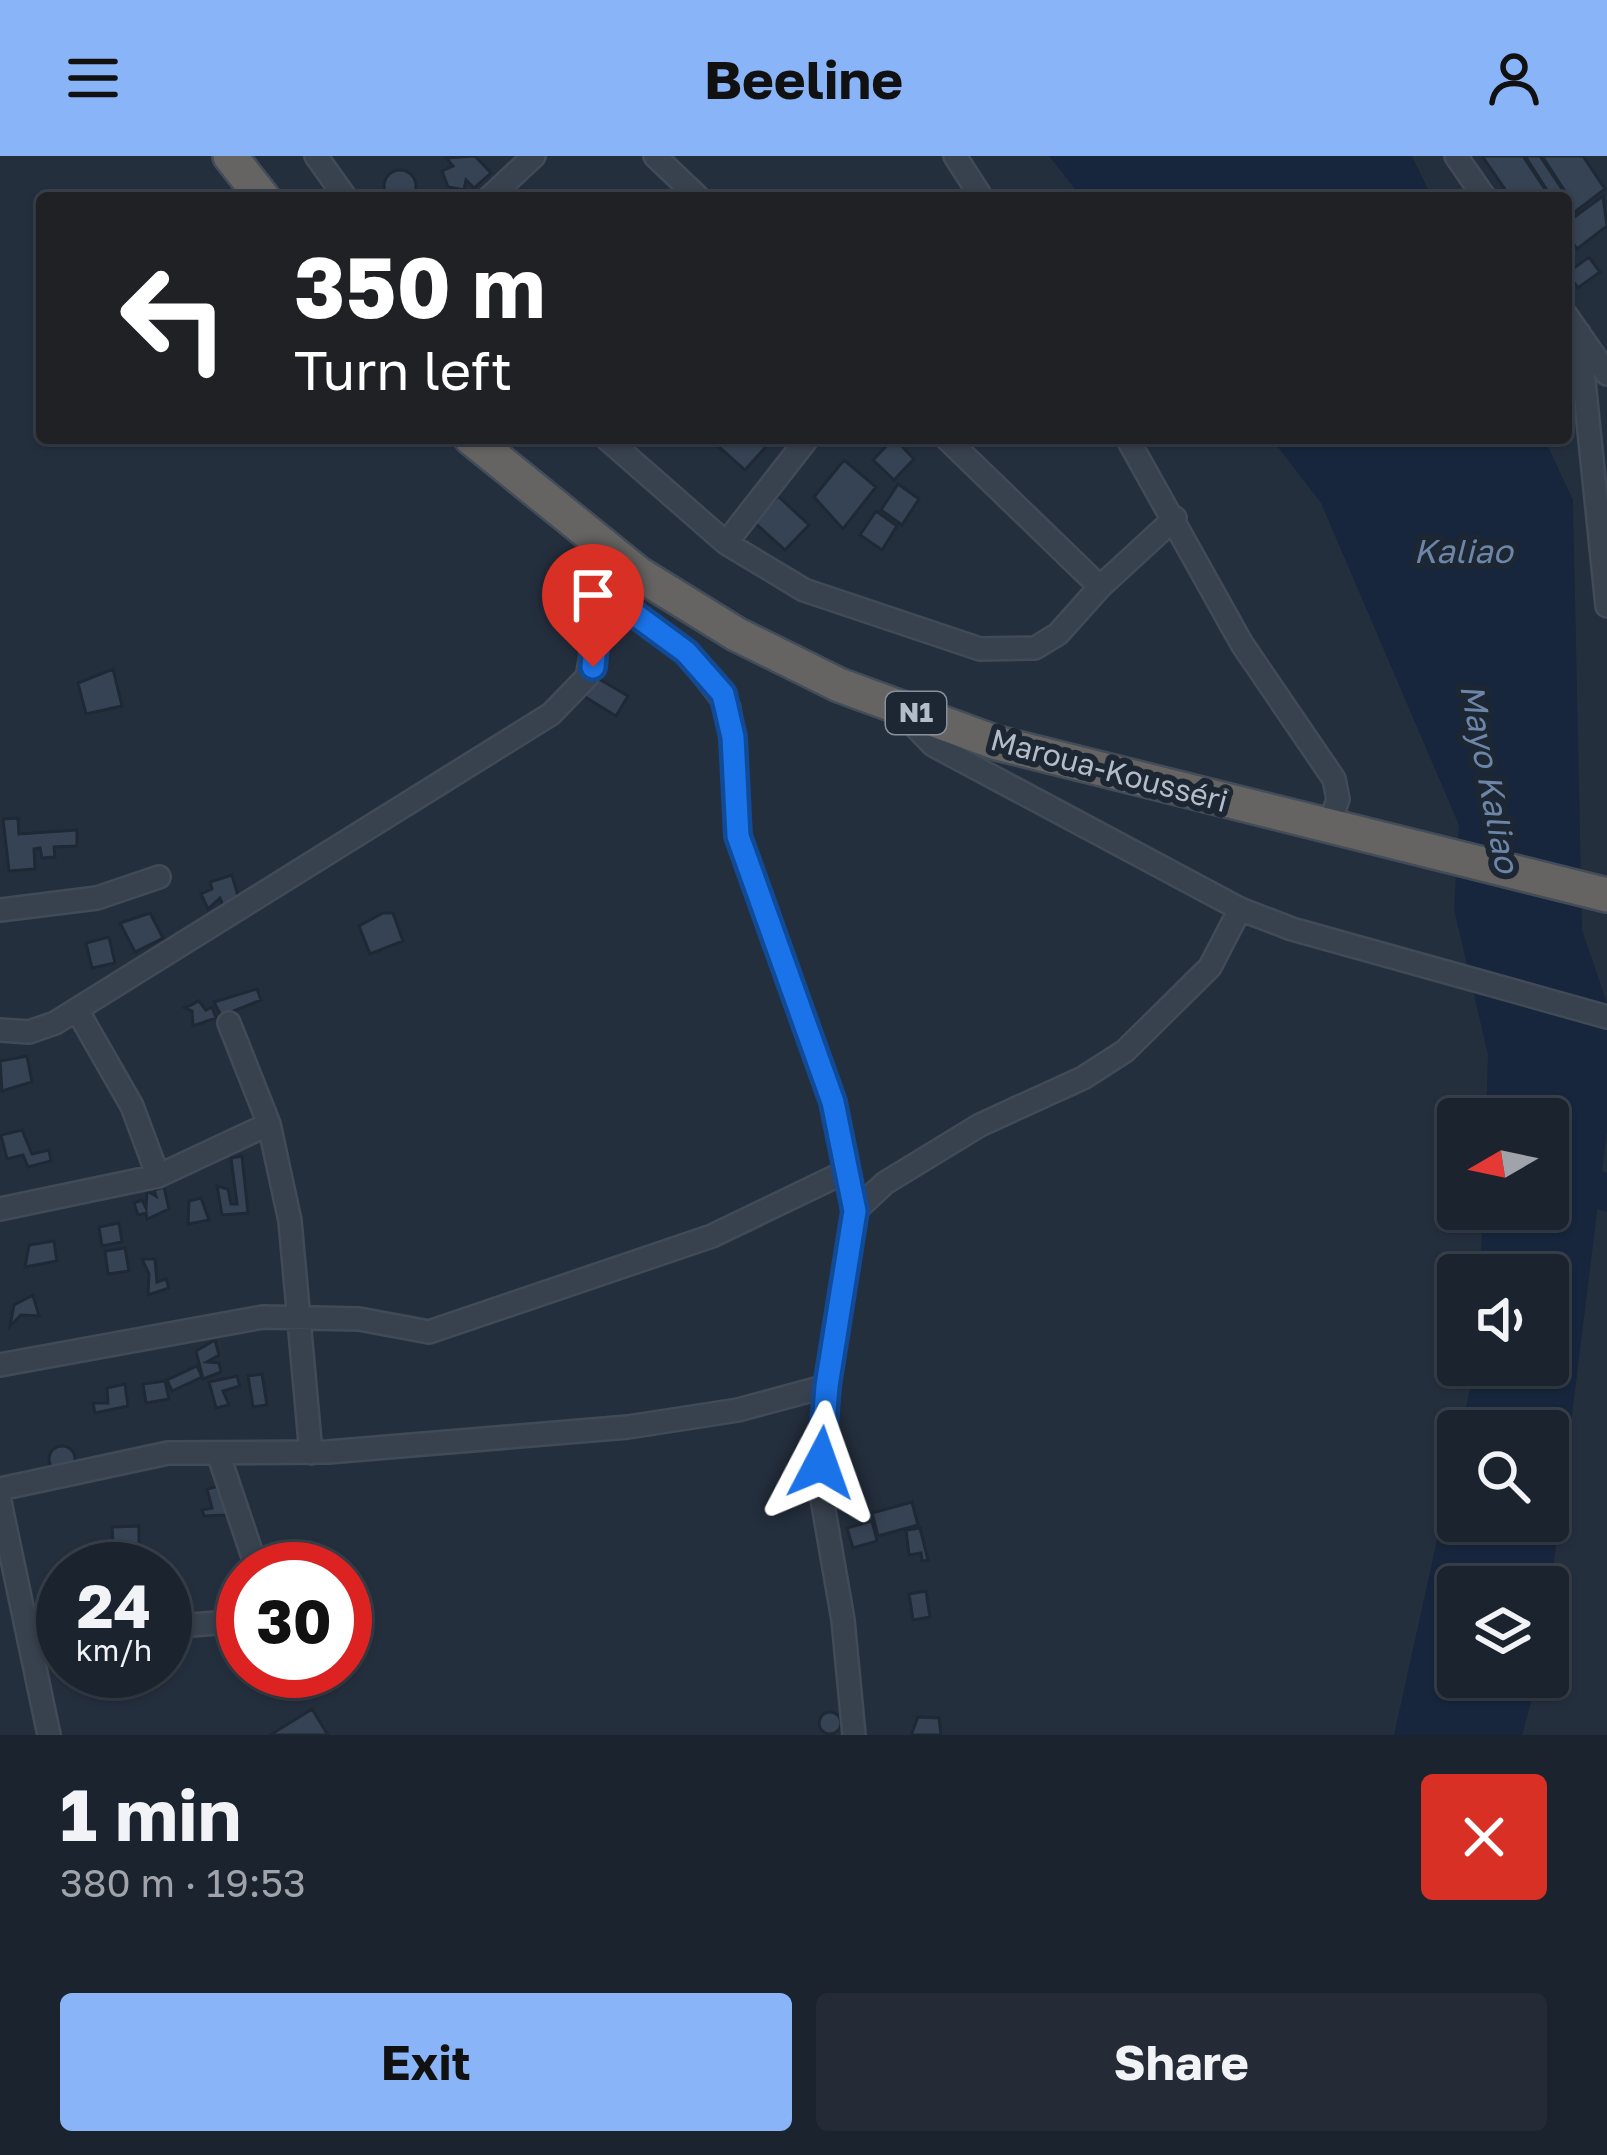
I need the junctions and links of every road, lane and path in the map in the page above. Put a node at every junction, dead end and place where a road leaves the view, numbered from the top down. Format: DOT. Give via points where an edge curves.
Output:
graph roads {
  1 [pos="230,156"];
  2 [pos="316,156"];
  3 [pos="534,156"];
  4 [pos="655,156"];
  5 [pos="955,156"];
  6 [pos="1456,156"];
  7 [pos="258,192"];
  8 [pos="342,192"];
  9 [pos="495,192"];
  10 [pos="693,192"];
  11 [pos="978,192"];
  12 [pos="1481,192"];
  13 [pos="1572,324"];
  14 [pos="1607,374"];
  15 [pos="478,444"];
  16 [pos="613,444"];
  17 [pos="803,444"];
  18 [pos="952,444"];
  19 [pos="1131,444"];
  20 [pos="1175,518"];
  21 [pos="726,543"];
  22 [pos="639,574"];
  23 [pos="1100,586"];
  24 [pos="618,602"];
  25 [pos="1607,606"];
  26 [pos="896,706"];
  27 [pos="1329,826"];
  28 [pos="159,877"];
  29 [pos="1604,894"];
  30 [pos="1240,909"];
  31 [pos="0,910"];
  32 [pos="77,1010"];
  33 [pos="1607,1017"];
  34 [pos="229,1023"];
  35 [pos="0,1030"];
  36 [pos="269,1124"];
  37 [pos="847,1172"];
  38 [pos="158,1176"];
  39 [pos="0,1209"];
  40 [pos="855,1211"];
  41 [pos="296,1317"];
  42 [pos="0,1365"];
  43 [pos="827,1386"];
  44 [pos="218,1453"];
  45 [pos="311,1453"];
  46 [pos="0,1489"];
  47 [pos="0,1502"];
  48 [pos="248,1542"];
  49 [pos="29,1637"];
  50 [pos="36,1637"];
  51 [pos="49,1735"];
  52 [pos="854,1735"];
  1 -- 7 [label="highway"];
  2 -- 8 [label="street"];
  3 -- 9 [label="street"];
  4 -- 10 [label="street"];
  5 -- 11 [label="street"];
  6 -- 12 [label="street"];
  13 -- 14 [label="street"];
  13 -- 25 [label="street"];
  15 -- 22 [label="highway, Maroua-Kousséri / N1"];
  16 -- 21 [label="street"];
  17 -- 21 [label="street"];
  18 -- 23 [label="street"];
  19 -- 20 [label="street"];
  20 -- 23 [label="street"];
  20 -- 27 [label="street" via="1242,644 1334,779 1338,799"];
  21 -- 23 [label="street" via="805,590 980,650 1035,648"];
  22 -- 24 [label="street"];
  22 -- 26 [label="highway, Maroua-Kousséri / N1" via="736,634"];
  24 -- 32 [label="street" via="597,625 587,676 551,714"];
  24 -- 37 [label="street" via="686,652 729,708 738,836 833,1102"];
  26 -- 27 [label="highway, Maroua-Kousséri / N1" via="997,743"];
  26 -- 30 [label="street" via="933,745"];
  27 -- 29 [label="highway, Maroua-Kousséri / N1"];
  28 -- 31 [label="street" via="97,898"];
  30 -- 33 [label="street"];
  30 -- 40 [label="street" via="1210,967 1125,1051 980,1125 885,1183"];
  32 -- 35 [label="street" via="29,1032"];
  32 -- 38 [label="street" via="132,1106"];
  34 -- 36 [label="street"];
  36 -- 38 [label="street"];
  36 -- 41 [label="street" via="290,1221"];
  37 -- 40 [label="street"];
  37 -- 41 [label="street" via="712,1236 465,1323 429,1332 359,1318"];
  38 -- 39 [label="street"];
  40 -- 43 [label="street"];
  41 -- 42 [label="street"];
  41 -- 45 [label="street"];
  43 -- 45 [label="street" via="628,1427"];
  43 -- 52 [label="street" via="821,1493"];
  44 -- 45 [label="street"];
  44 -- 46 [label="street" via="168,1453"];
  44 -- 48 [label="street"];
  47 -- 49 [label="street"];
  49 -- 50 [label="street"];
  49 -- 51 [label="street"];
}
